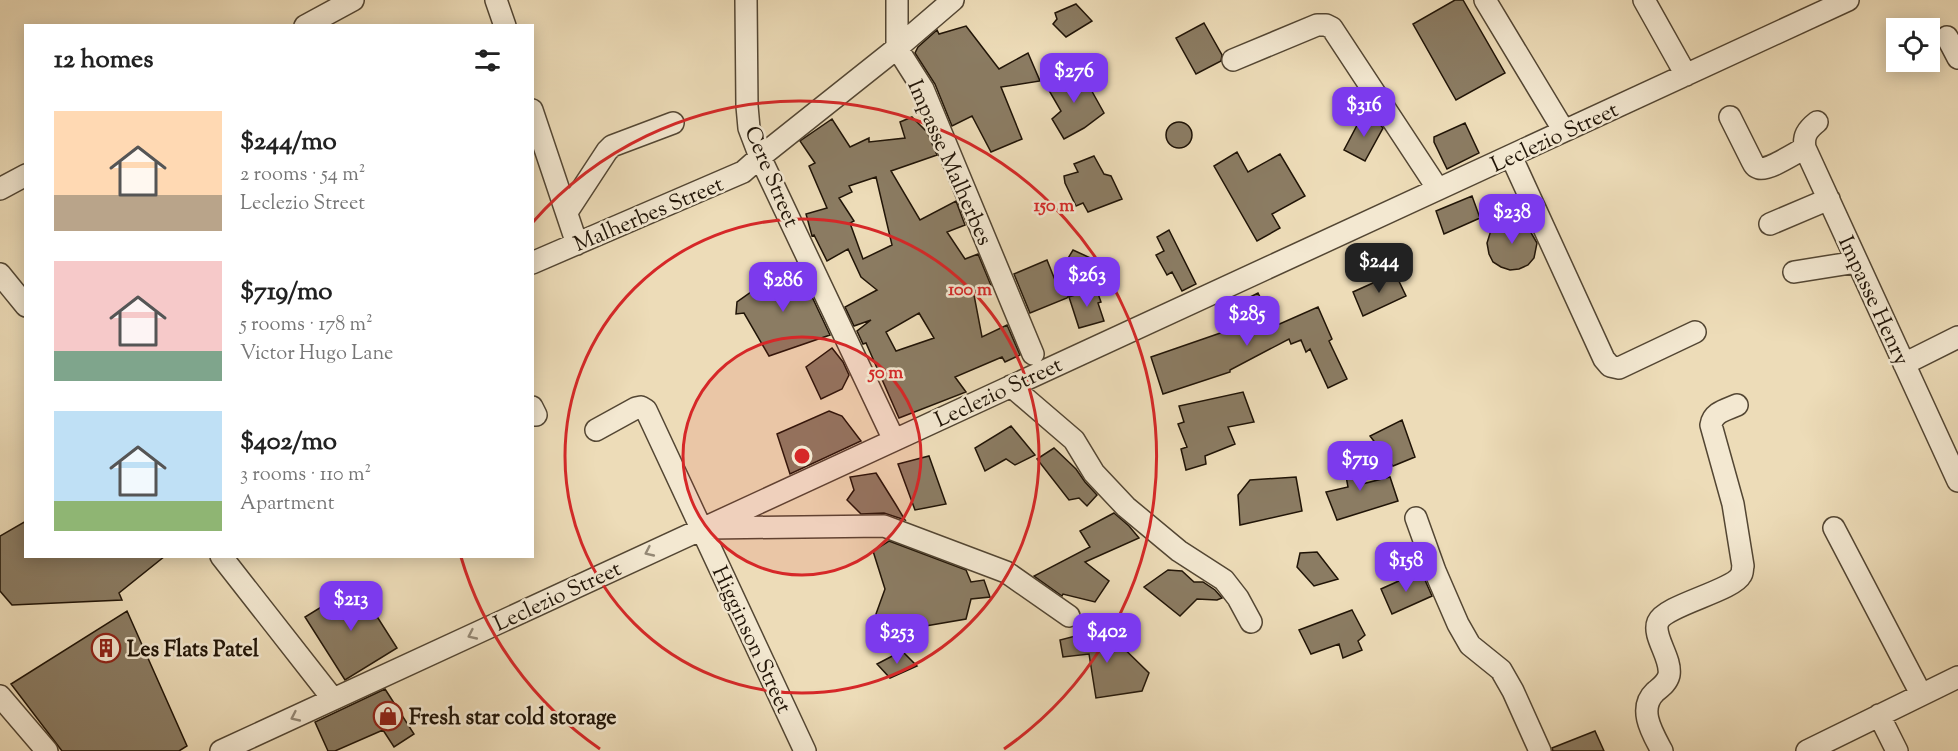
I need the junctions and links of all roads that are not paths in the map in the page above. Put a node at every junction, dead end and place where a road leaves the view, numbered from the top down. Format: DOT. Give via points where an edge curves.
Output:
graph roads {
  1 [pos="353,0"];
  2 [pos="496,0"];
  3 [pos="746,0"];
  4 [pos="897,0"];
  5 [pos="953,0"];
  6 [pos="1485,0"];
  7 [pos="1644,0"];
  8 [pos="1848,0"];
  9 [pos="309,24"];
  10 [pos="503,24"];
  11 [pos="1947,37"];
  12 [pos="897,48"];
  13 [pos="1958,58"];
  14 [pos="1233,60"];
  15 [pos="1686,75"];
  16 [pos="534,116"];
  17 [pos="1730,117"];
  18 [pos="1817,122"];
  19 [pos="673,123"];
  20 [pos="1564,131"];
  21 [pos="1805,148"];
  22 [pos="1511,156"];
  23 [pos="760,157"];
  24 [pos="24,176"];
  25 [pos="0,189"];
  26 [pos="1438,189"];
  27 [pos="1829,200"];
  28 [pos="567,212"];
  29 [pos="1770,224"];
  30 [pos="577,244"];
  31 [pos="534,262"];
  32 [pos="1857,262"];
  33 [pos="1794,272"];
  34 [pos="2,280"];
  35 [pos="24,304"];
  36 [pos="1695,332"];
  37 [pos="1958,337"];
  38 [pos="1033,354"];
  39 [pos="1904,364"];
  40 [pos="1011,386"];
  41 [pos="1737,405"];
  42 [pos="596,430"];
  43 [pos="894,440"];
  44 [pos="1958,481"];
  45 [pos="1416,518"];
  46 [pos="702,528"];
  47 [pos="1834,528"];
  48 [pos="223,558"];
  49 [pos="1069,616"];
  50 [pos="1251,622"];
  51 [pos="1958,677"];
  52 [pos="1921,694"];
  53 [pos="0,696"];
  54 [pos="333,699"];
  55 [pos="1880,715"];
  56 [pos="47,751"];
  57 [pos="222,751"];
  58 [pos="805,751"];
  59 [pos="1540,751"];
  60 [pos="1662,751"];
  61 [pos="1807,751"];
  62 [pos="1897,751"];
  1 -- 9 [label="street"];
  2 -- 10 [label="street"];
  3 -- 23 [label="street, Cere Street" via="748,117"];
  4 -- 12 [label="street"];
  5 -- 12 [label="street, Malherbes Street"];
  6 -- 20 [label="street"];
  7 -- 15 [label="street"];
  8 -- 15 [label="street, Leclezio Street"];
  11 -- 13 [label="street"];
  12 -- 23 [label="street, Malherbes Street"];
  12 -- 38 [label="street, Impasse Malherbes" via="923,89"];
  14 -- 26 [label="street" via="1317,25 1332,28"];
  15 -- 20 [label="street, Leclezio Street"];
  16 -- 28 [label="street"];
  17 -- 21 [label="street" via="1752,161 1761,169"];
  18 -- 21 [label="street" via="1806,134"];
  19 -- 28 [label="street" via="612,146"];
  20 -- 22 [label="street, Leclezio Street"];
  21 -- 27 [label="street, Impasse Henry"];
  22 -- 26 [label="street, Leclezio Street"];
  22 -- 36 [label="street" via="1610,366 1619,368"];
  23 -- 30 [label="street, Malherbes Street" via="743,172"];
  23 -- 43 [label="street, Cere Street"];
  24 -- 25 [label="street"];
  26 -- 40 [label="street, Leclezio Street"];
  27 -- 29 [label="street"];
  27 -- 32 [label="street, Impasse Henry"];
  28 -- 30 [label="street"];
  30 -- 31 [label="street, Malherbes Street"];
  32 -- 33 [label="street"];
  32 -- 39 [label="street, Impasse Henry"];
  34 -- 35 [label="street"];
  37 -- 39 [label="street"];
  39 -- 44 [label="street, Impasse Henry"];
  40 -- 43 [label="street, Leclezio Street"];
  40 -- 50 [label="street" via="1074,440 1094,473 1126,507 1179,551 1224,580"];
  41 -- 60 [label="street" via="1716,414 1711,425 1733,504 1743,566 1741,576 1661,617 1657,624 1670,674 1650,697 1646,710 1649,726"];
  42 -- 46 [label="street, Higginson Street" via="636,408 646,410"];
  43 -- 46 [label="street, Leclezio Street"];
  45 -- 59 [label="street" via="1458,624 1470,645 1502,670"];
  46 -- 49 [label="street" via="884,526 1006,572"];
  46 -- 54 [label="street, Leclezio Street, one-way"];
  46 -- 58 [label="street, Higginson Street"];
  47 -- 52 [label="street"];
  48 -- 54 [label="street"];
  51 -- 52 [label="street"];
  52 -- 55 [label="street"];
  53 -- 56 [label="street"];
  54 -- 57 [label="street, Leclezio Street, one-way"];
  55 -- 61 [label="street"];
  55 -- 62 [label="street"];
}
